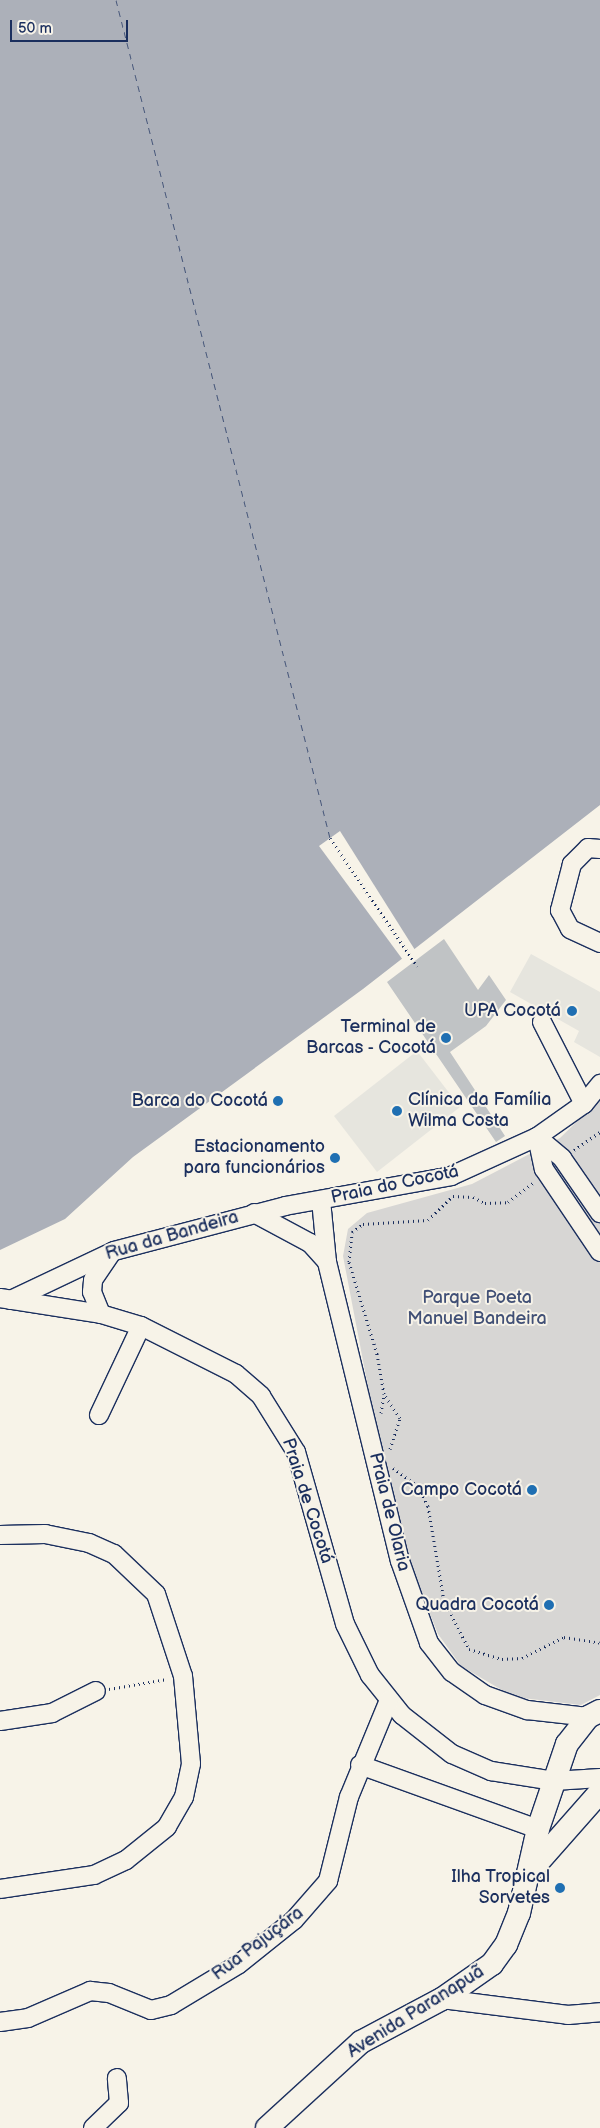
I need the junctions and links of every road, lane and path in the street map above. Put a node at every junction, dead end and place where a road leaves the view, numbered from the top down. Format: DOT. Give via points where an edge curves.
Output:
graph roads {
  1 [pos="330,838"];
  2 [pos="600,848"];
  3 [pos="600,943"];
  4 [pos="417,966"];
  5 [pos="542,1022"];
  6 [pos="600,1084"];
  7 [pos="584,1104"];
  8 [pos="600,1132"];
  9 [pos="537,1137"];
  10 [pos="562,1158"];
  11 [pos="544,1169"];
  12 [pos="321,1200"];
  13 [pos="254,1213"];
  14 [pos="600,1213"];
  15 [pos="114,1251"];
  16 [pos="600,1252"];
  17 [pos="327,1262"];
  18 [pos="38,1287"];
  19 [pos="5,1299"];
  20 [pos="42,1305"];
  21 [pos="101,1314"];
  22 [pos="140,1326"];
  23 [pos="99,1415"];
  24 [pos="387,1455"];
  25 [pos="390,1462"];
  26 [pos="0,1535"];
  27 [pos="600,1643"];
  28 [pos="183,1676"];
  29 [pos="129,1686"];
  30 [pos="96,1691"];
  31 [pos="389,1700"];
  32 [pos="594,1714"];
  33 [pos="0,1721"];
  34 [pos="360,1764"];
  35 [pos="600,1778"];
  36 [pos="554,1781"];
  37 [pos="600,1792"];
  38 [pos="538,1829"];
  39 [pos="529,1872"];
  40 [pos="0,1890"];
  41 [pos="442,1999"];
  42 [pos="600,2012"];
  43 [pos="0,2022"];
  44 [pos="118,2078"];
  45 [pos="93,2128"];
  46 [pos="267,2128"];
  1 -- 4 [label="path"];
  2 -- 3 [label="street" via="588,848 575,859 560,910 570,929"];
  5 -- 7 [label="street"];
  6 -- 7 [label="street, Praia do Cocotá"];
  7 -- 9 [label="street, Praia do Cocotá"];
  8 -- 10 [label="path"];
  9 -- 10 [label="street"];
  9 -- 11 [label="street"];
  9 -- 12 [label="street, Praia do Cocotá" via="451,1176"];
  10 -- 14 [label="street"];
  11 -- 16 [label="street"];
  11 -- 24 [label="path" via="528,1191 508,1202 485,1203 473,1196 453,1196 428,1220 363,1224 352,1232 349,1262 377,1354 384,1394 400,1418"];
  12 -- 13 [label="street, Praia do Cocotá"];
  12 -- 17 [label="street, Praia de Olaria"];
  13 -- 15 [label="street, Rua da Bandeira"];
  13 -- 17 [label="street, Rua da Bandeira" via="303,1238"];
  15 -- 18 [label="street, Rua da Bandeira"];
  15 -- 21 [label="street" via="93,1280 92,1292"];
  17 -- 32 [label="street, Praia de Olaria" via="400,1561 429,1643 452,1672 485,1696 527,1710"];
  18 -- 19 [label="street, Rua da Bandeira"];
  18 -- 20 [label="street" via="36,1299"];
  19 -- 20 [label="street, Praia de Cocotá"];
  20 -- 21 [label="street, Praia de Cocotá"];
  21 -- 22 [label="street, Praia de Cocotá"];
  22 -- 23 [label="street"];
  22 -- 31 [label="street, Praia de Cocotá" via="236,1374 261,1396 282,1424 296,1452 345,1624 370,1675"];
  25 -- 27 [label="path" via="419,1487 428,1506 444,1601 469,1650 502,1659 522,1658 564,1637"];
  26 -- 28 [label="street" via="45,1534 89,1543 114,1554 156,1594"];
  28 -- 29 [label="path"];
  28 -- 40 [label="street" via="191,1764 184,1797 167,1827 126,1860 94,1875"];
  30 -- 33 [label="street" via="52,1713"];
  31 -- 34 [label="street, Rua Pajuçára"];
  31 -- 36 [label="street, Praia de Cocotá" via="402,1715 452,1754 492,1771"];
  32 -- 36 [label="main road, Avenida Paranapuã" via="568,1744"];
  34 -- 38 [label="street"];
  34 -- 43 [label="street, Rua Pajuçára" via="328,1881 294,1920 239,1964 171,2005 151,2010 109,1992 90,1991 28,2018"];
  35 -- 36 [label="street, Praia de Cocotá"];
  36 -- 38 [label="main road, Avenida Paranapuã"];
  37 -- 39 [label="main road, Avenida Paranapuã"];
  38 -- 39 [label="main road, Avenida Paranapuã"];
  39 -- 41 [label="main road, Avenida Paranapuã" via="506,1945 476,1978"];
  41 -- 42 [label="street" via="560,2014"];
  41 -- 46 [label="main road, Avenida Paranapuã" via="361,2042"];
  44 -- 45 [label="street" via="119,2103"];
}
